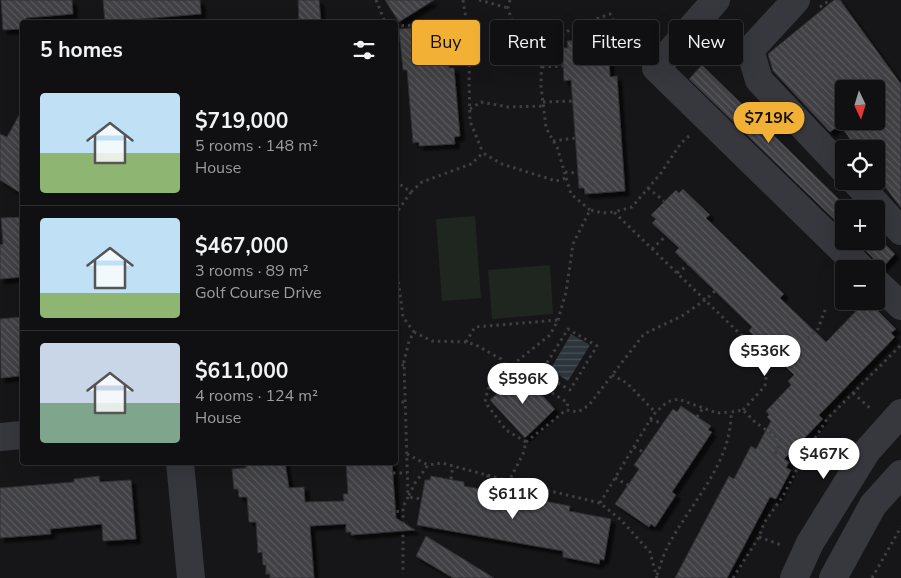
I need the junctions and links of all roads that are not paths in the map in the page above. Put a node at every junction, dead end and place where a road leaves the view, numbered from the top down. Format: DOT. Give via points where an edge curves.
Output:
graph roads {
  1 [pos="716,0"];
  2 [pos="794,1"];
  3 [pos="835,160"];
  4 [pos="863,190"];
  5 [pos="901,230"];
  6 [pos="853,260"];
  7 [pos="885,291"];
  8 [pos="901,306"];
  9 [pos="901,414"];
  10 [pos="20,435"];
  11 [pos="0,437"];
  12 [pos="180,465"];
  13 [pos="901,474"];
  14 [pos="191,578"];
  15 [pos="794,578"];
  16 [pos="833,578"];
  1 -- 6 [label="street" via="656,68"];
  2 -- 3 [label="street" via="750,50 759,80"];
  4 -- 5 [label="street"];
  7 -- 8 [label="street"];
  9 -- 15 [label="street" via="867,452 810,543"];
  10 -- 11 [label="street"];
  12 -- 14 [label="street"];
  13 -- 16 [label="street" via="873,505"];
}
